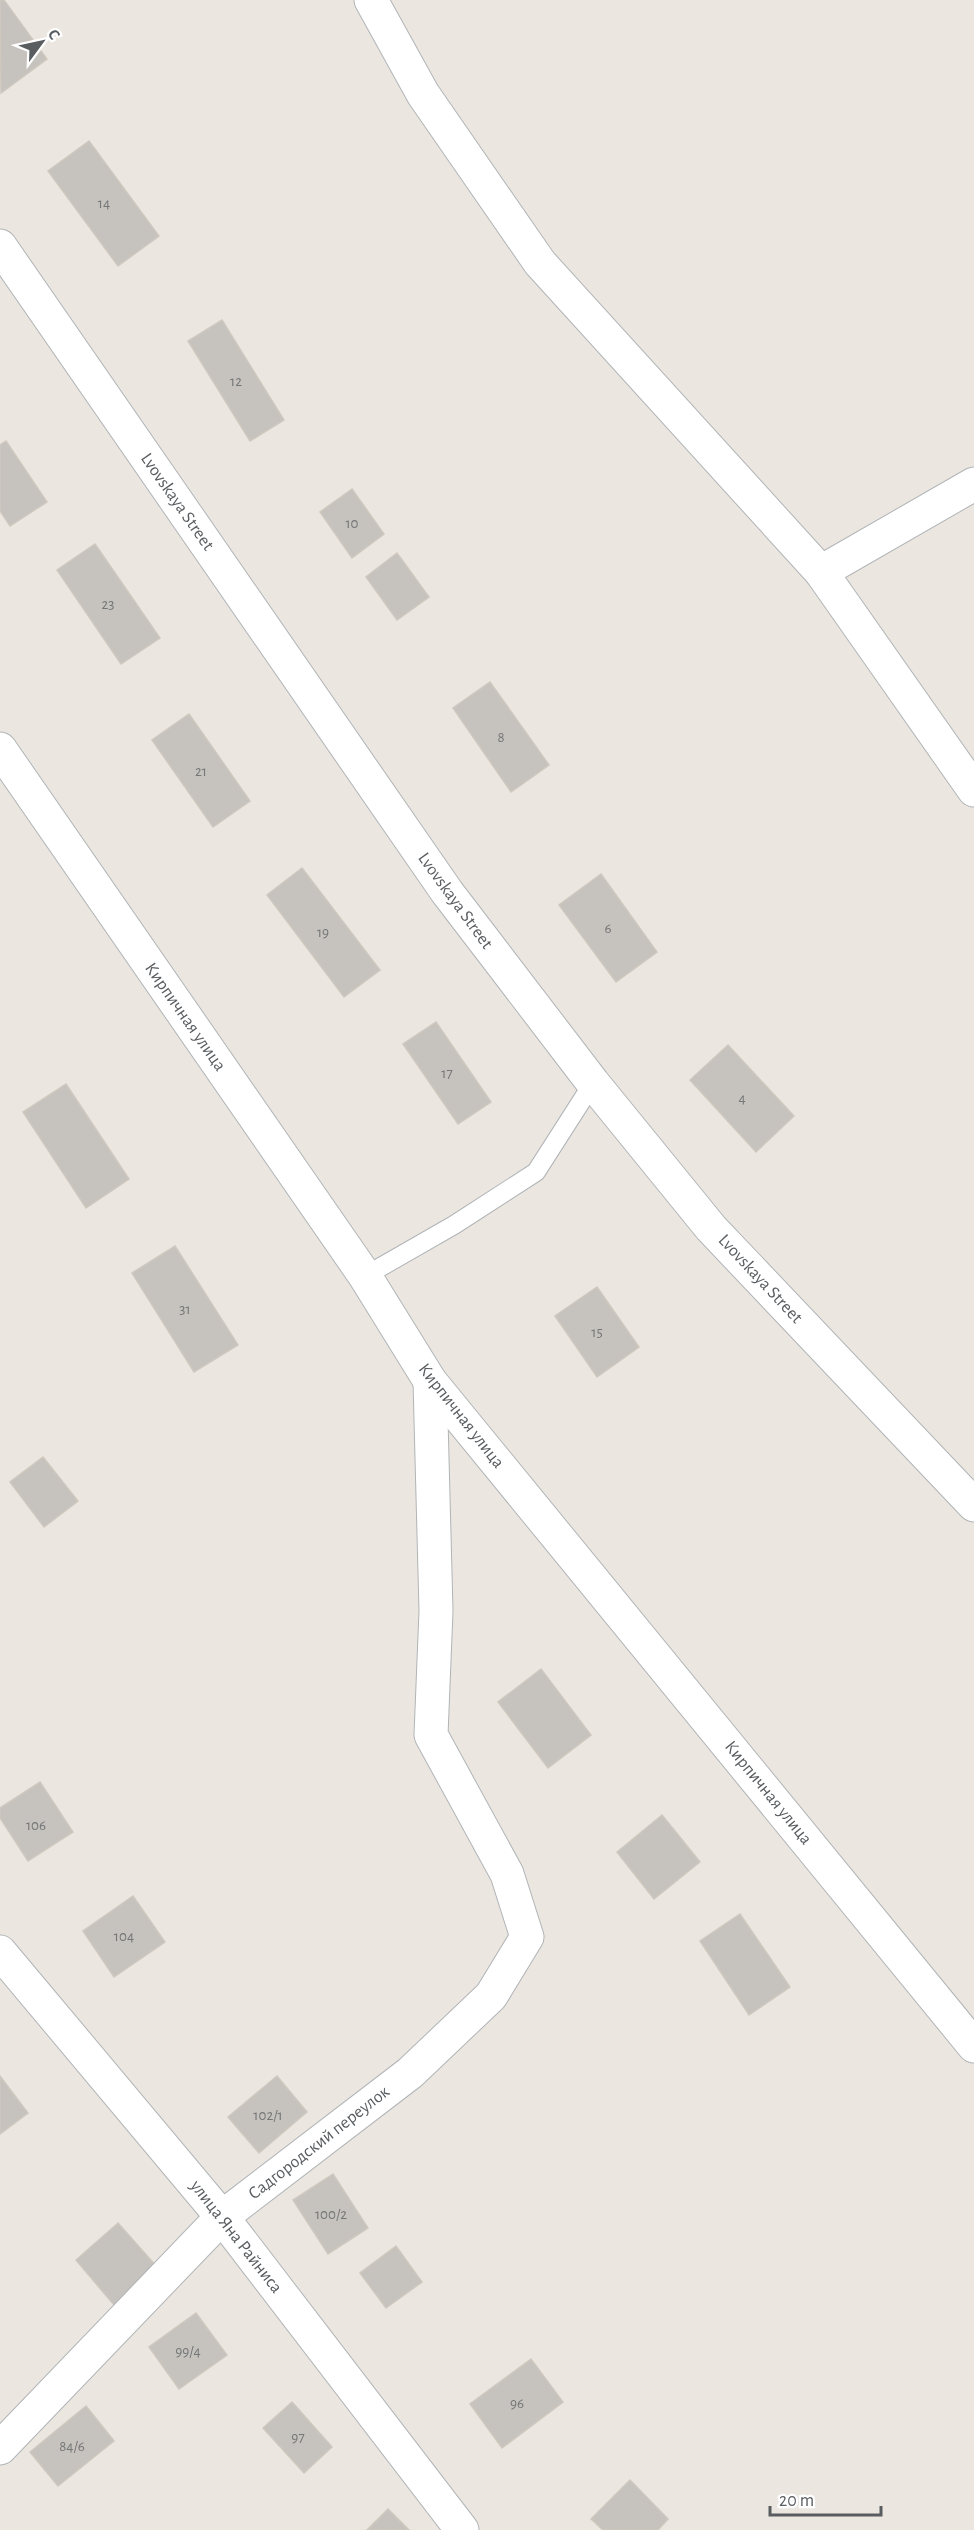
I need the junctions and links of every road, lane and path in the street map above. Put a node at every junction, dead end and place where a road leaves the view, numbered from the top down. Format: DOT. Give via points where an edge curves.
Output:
graph roads {
  1 [pos="371,0"];
  2 [pos="0,246"];
  3 [pos="974,484"];
  4 [pos="821,572"];
  5 [pos="0,749"];
  6 [pos="974,790"];
  7 [pos="593,1083"];
  8 [pos="365,1276"];
  9 [pos="430,1381"];
  10 [pos="974,1505"];
  11 [pos="0,1952"];
  12 [pos="974,2046"];
  13 [pos="222,2217"];
  14 [pos="0,2448"];
  15 [pos="462,2530"];
  1 -- 4 [label="street" via="423,94 540,263"];
  2 -- 7 [label="street, Lvovskaya Street" via="447,892"];
  3 -- 4 [label="street"];
  4 -- 6 [label="street"];
  5 -- 8 [label="street, Кирпичная улица"];
  7 -- 8 [label="lane" via="536,1172"];
  7 -- 10 [label="street, Lvovskaya Street" via="711,1228"];
  8 -- 9 [label="street, Кирпичная улица"];
  9 -- 12 [label="street, Кирпичная улица"];
  9 -- 13 [label="street, Садгородский переулок" via="436,1611 431,1735 507,1874 527,1937 491,1996 410,2073"];
  11 -- 13 [label="street, улица Яна Райниса"];
  13 -- 14 [label="street, Садгородский переулок"];
  13 -- 15 [label="street, улица Яна Райниса"];
}
